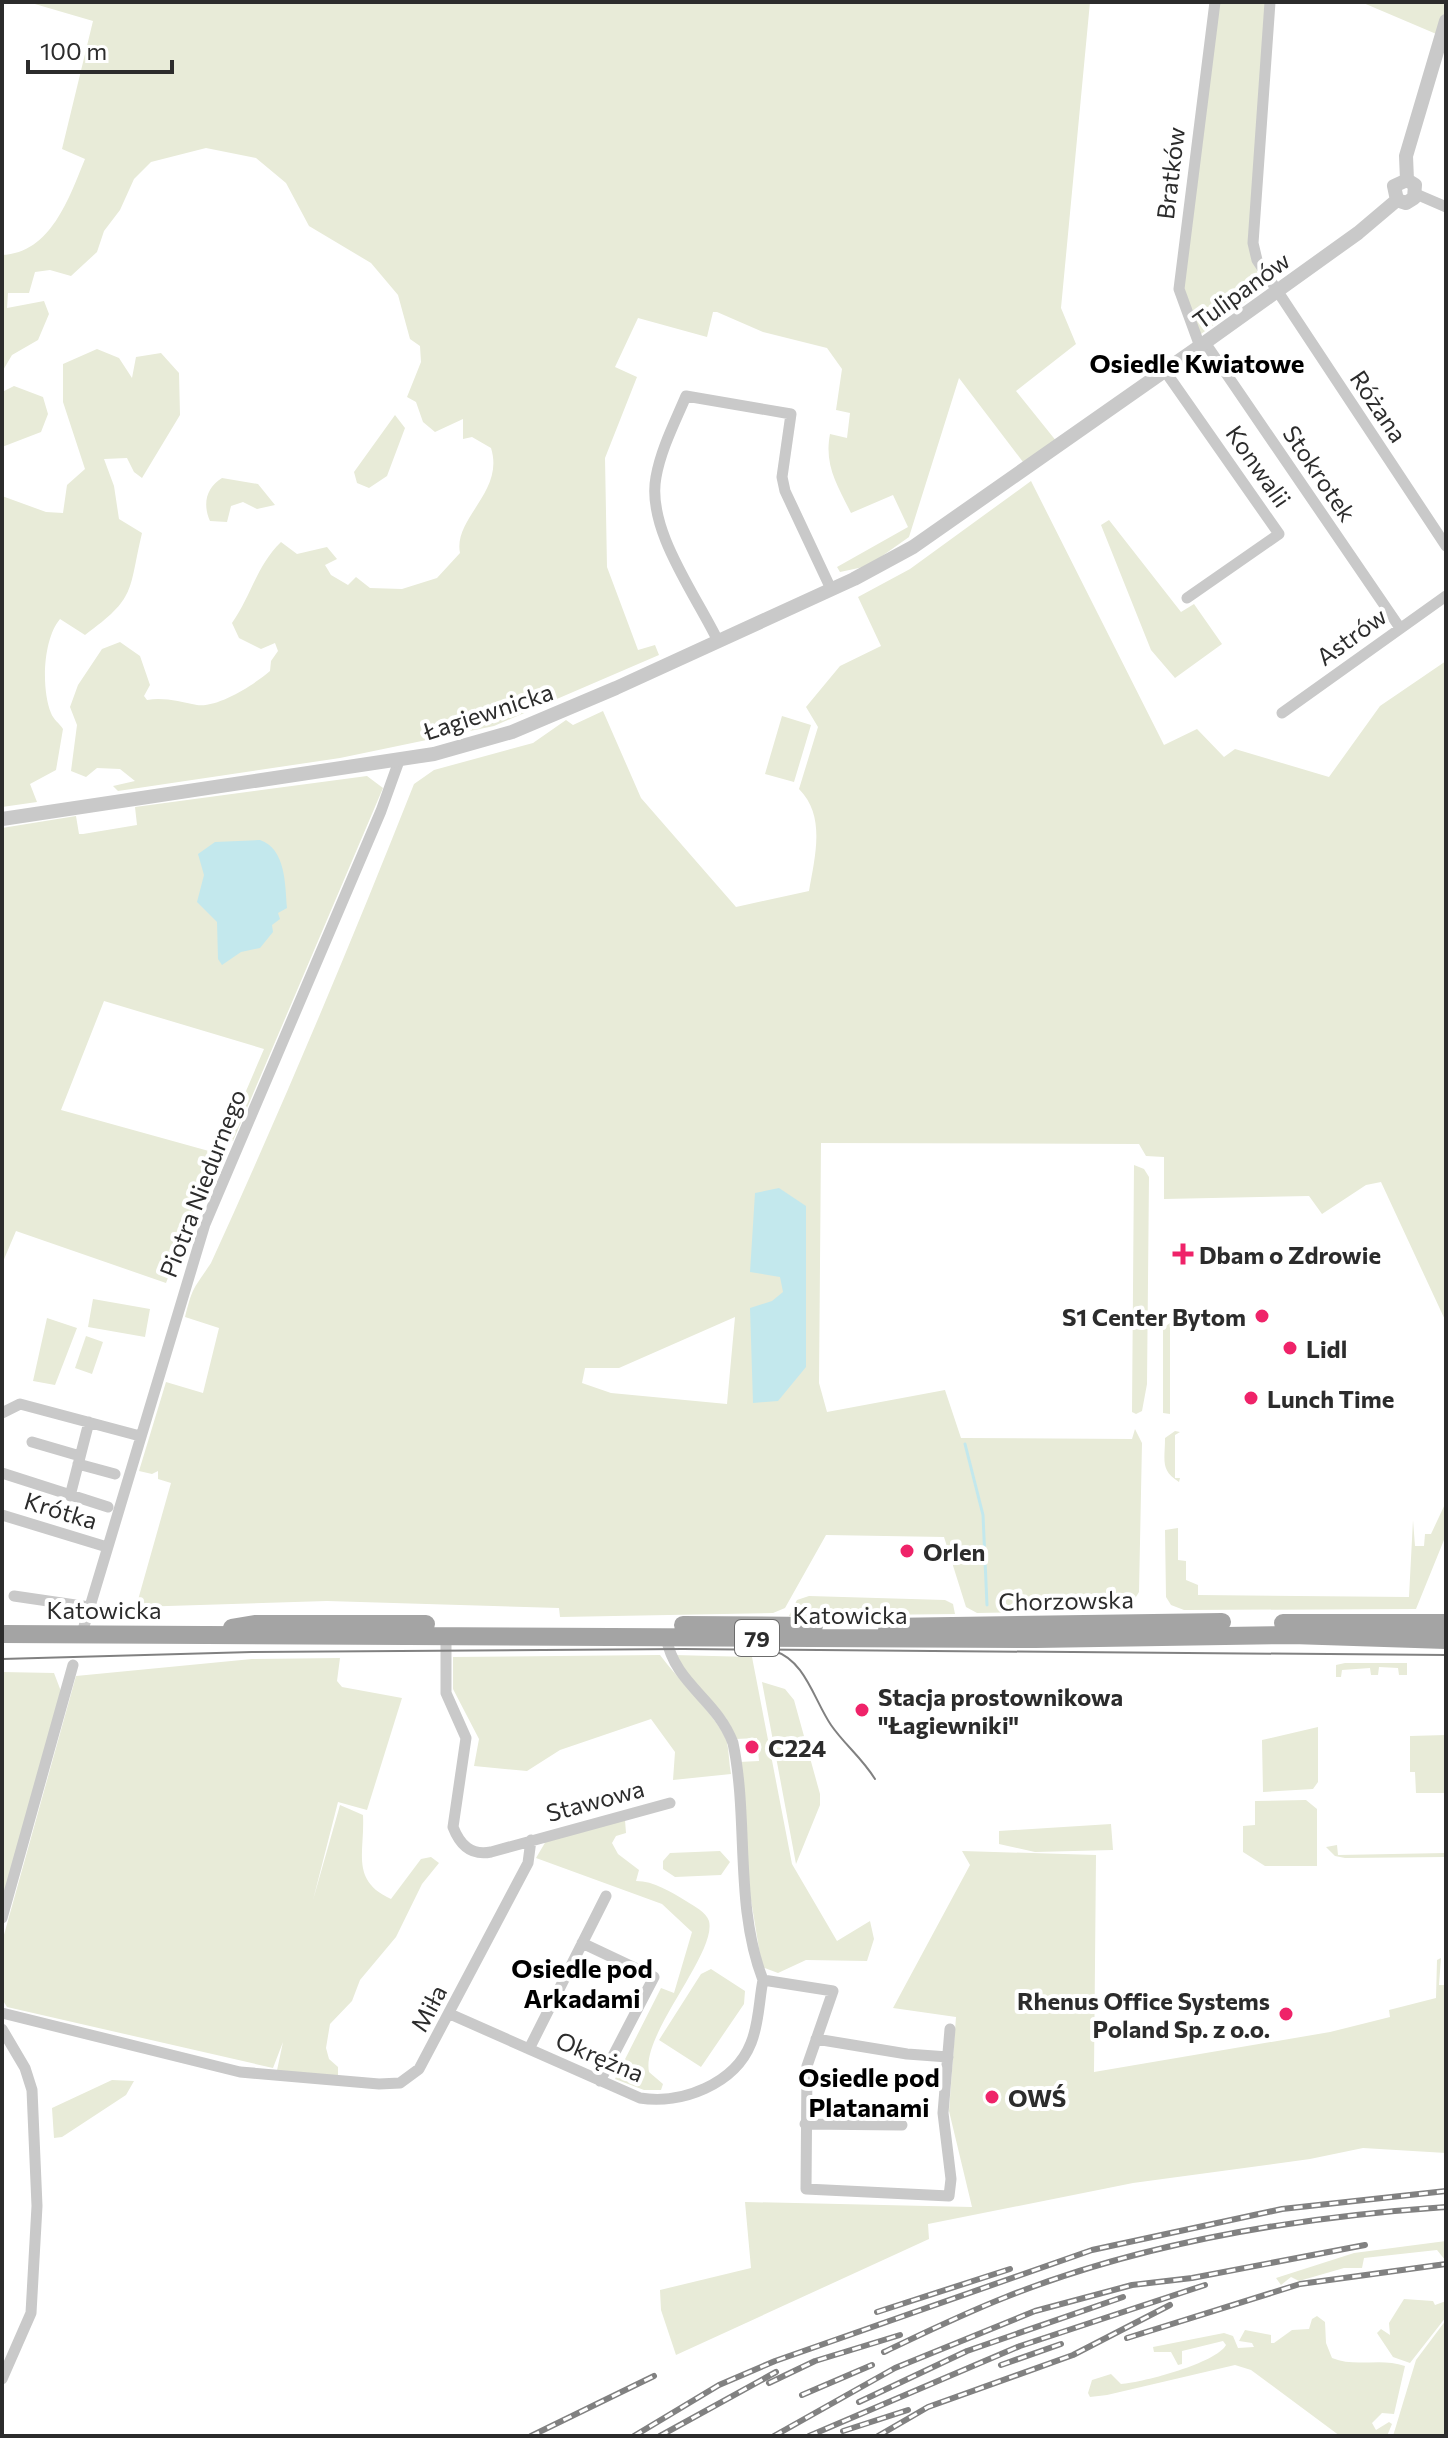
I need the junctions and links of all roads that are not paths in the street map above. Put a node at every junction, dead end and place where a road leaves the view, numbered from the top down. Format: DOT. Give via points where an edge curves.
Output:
graph roads {
  1 [pos="1215,2"];
  2 [pos="1270,2"];
  3 [pos="1446,21"];
  4 [pos="1407,180"];
  5 [pos="1416,194"];
  6 [pos="1397,200"];
  7 [pos="1446,207"];
  8 [pos="1275,292"];
  9 [pos="1203,344"];
  10 [pos="1165,371"];
  11 [pos="950,523"];
  12 [pos="1446,546"];
  13 [pos="831,589"];
  14 [pos="1446,596"];
  15 [pos="1187,598"];
  16 [pos="1400,628"];
  17 [pos="718,641"];
  18 [pos="1282,713"];
  19 [pos="399,761"];
  20 [pos="2,819"];
  21 [pos="2,1413"];
  22 [pos="89,1422"];
  23 [pos="140,1436"];
  24 [pos="32,1442"];
  25 [pos="79,1460"];
  26 [pos="2,1473"];
  27 [pos="115,1474"];
  28 [pos="70,1496"];
  29 [pos="108,1507"];
  30 [pos="2,1515"];
  31 [pos="107,1547"];
  32 [pos="9,1596"];
  33 [pos="89,1607"];
  34 [pos="1446,1623"];
  35 [pos="686,1625"];
  36 [pos="205,1632"];
  37 [pos="82,1633"];
  38 [pos="2,1634"];
  39 [pos="446,1636"];
  40 [pos="666,1637"];
  41 [pos="1446,1640"];
  42 [pos="73,1665"];
  43 [pos="670,1803"];
  44 [pos="531,1840"];
  45 [pos="606,1896"];
  46 [pos="2,1918"];
  47 [pos="582,1943"];
  48 [pos="763,1980"];
  49 [pos="2,2013"];
  50 [pos="450,2014"];
  51 [pos="2,2029"];
  52 [pos="950,2029"];
  53 [pos="816,2039"];
  54 [pos="529,2049"];
  55 [pos="948,2057"];
  56 [pos="600,2081"];
  57 [pos="805,2124"];
  58 [pos="902,2125"];
  59 [pos="2,2379"];
  1 -- 9 [label="street, Bratków" via="1179,289 1184,311"];
  2 -- 8 [label="street" via="1253,243"];
  3 -- 4 [label="street" via="1406,156"];
  4 -- 5 [label="street" via="1415,185"];
  4 -- 6 [label="street" via="1394,186"];
  5 -- 6 [label="street" via="1411,201"];
  5 -- 7 [label="street"];
  6 -- 8 [label="street, Tulipanów"];
  8 -- 9 [label="street, Tulipanów"];
  8 -- 12 [label="street, Różana"];
  9 -- 10 [label="street, Tulipanów"];
  9 -- 16 [label="street, Stokrotek"];
  10 -- 11 [label="street, Tulipanów"];
  10 -- 15 [label="street, Konwalii" via="1279,534"];
  11 -- 13 [label="street, Łagiewnicka"];
  13 -- 17 [label="street, Łagiewnicka"];
  13 -- 17 [label="street" via="785,491 782,477 791,414 686,396 661,458 654,493 665,539"];
  14 -- 16 [label="street, Astrów"];
  16 -- 18 [label="street, Astrów"];
  17 -- 19 [label="street, Łagiewnicka" via="512,732"];
  19 -- 20 [label="street, Łagiewnicka"];
  19 -- 23 [label="street, Piotra Niedurnego" via="205,1224"];
  21 -- 22 [label="street" via="20,1404"];
  22 -- 23 [label="street"];
  22 -- 25 [label="street"];
  23 -- 31 [label="street, Piotra Niedurnego"];
  24 -- 25 [label="street"];
  25 -- 27 [label="street"];
  25 -- 28 [label="street"];
  26 -- 28 [label="street"];
  28 -- 29 [label="street"];
  30 -- 31 [label="street, Krótka"];
  31 -- 33 [label="street, Piotra Niedurnego"];
  32 -- 33 [label="street"];
  33 -- 37 [label="street, Piotra Niedurnego"];
  34 -- 35 [label="main road, Chorzowska / 79"];
  35 -- 36 [label="main road, Katowicka / 79" via="256,1624"];
  36 -- 37 [label="main road, Katowicka / 79"];
  36 -- 39 [label="main road, Katowicka / 79" via="256,1637"];
  37 -- 38 [label="main road, Katowicka / 79"];
  39 -- 40 [label="main road, Katowicka / 79"];
  39 -- 44 [label="street" via="446,1693 466,1738 453,1827 463,1845 477,1853"];
  40 -- 41 [label="main road, Katowicka / 79" via="1268,1635"];
  40 -- 48 [label="street, Okrężna" via="674,1666 725,1722 733,1743 748,1910"];
  42 -- 46 [label="street"];
  43 -- 44 [label="street, Stawowa"];
  44 -- 50 [label="street, Miła" via="528,1863"];
  45 -- 47 [label="street"];
  47 -- 54 [label="street"];
  47 -- 56 [label="street" via="654,1977"];
  48 -- 53 [label="street" via="833,1991"];
  48 -- 56 [label="street, Okrężna" via="751,2043 728,2074 666,2101 640,2098"];
  49 -- 50 [label="street, Miła" via="240,2072 391,2085 419,2069"];
  50 -- 54 [label="street, Okrężna"];
  51 -- 59 [label="street" via="32,2090 37,2179 31,2313"];
  52 -- 55 [label="street"];
  53 -- 55 [label="street"];
  53 -- 57 [label="street" via="806,2075"];
  54 -- 56 [label="street, Okrężna"];
  55 -- 57 [label="street" via="943,2113 949,2196 806,2189"];
  57 -- 58 [label="street"];
}
